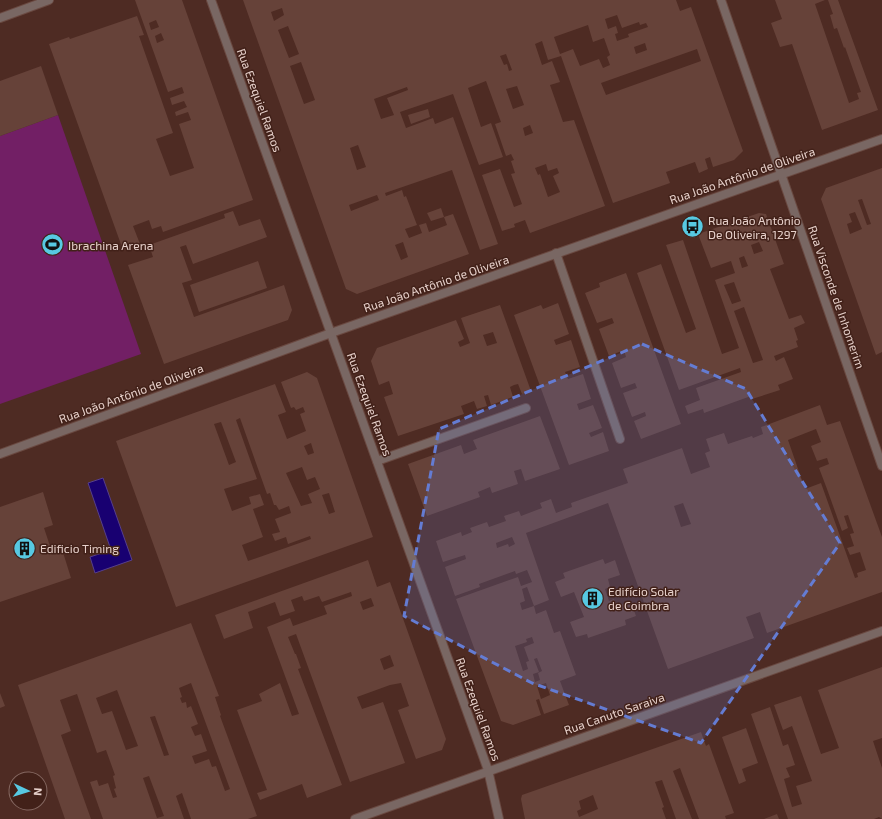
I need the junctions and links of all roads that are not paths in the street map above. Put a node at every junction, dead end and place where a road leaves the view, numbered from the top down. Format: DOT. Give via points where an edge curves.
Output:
graph roads {
  1 [pos="49,0"];
  2 [pos="211,0"];
  3 [pos="721,0"];
  4 [pos="0,18"];
  5 [pos="882,139"];
  6 [pos="782,174"];
  7 [pos="556,253"];
  8 [pos="331,333"];
  9 [pos="526,408"];
  10 [pos="620,439"];
  11 [pos="0,454"];
  12 [pos="377,461"];
  13 [pos="882,466"];
  14 [pos="882,631"];
  15 [pos="488,770"];
  16 [pos="355,819"];
  17 [pos="499,819"];
  1 -- 4 [label="street"];
  2 -- 8 [label="street, Rua Ezequiel Ramos"];
  3 -- 6 [label="street, Rua Visconde de Inhomerim"];
  5 -- 6 [label="street, Rua João Antônio de Oliveira"];
  6 -- 7 [label="street, Rua João Antônio de Oliveira"];
  6 -- 13 [label="street, Rua Visconde de Inhomerim"];
  7 -- 8 [label="street, Rua João Antônio de Oliveira"];
  7 -- 10 [label="street"];
  8 -- 11 [label="street, Rua João Antônio de Oliveira"];
  8 -- 12 [label="street, Rua Ezequiel Ramos"];
  9 -- 12 [label="street"];
  12 -- 15 [label="street, Rua Ezequiel Ramos"];
  14 -- 15 [label="street, Rua Canuto Saraiva"];
  15 -- 16 [label="street, Rua Canuto Saraiva"];
  15 -- 17 [label="street, Rua Ezequiel Ramos"];
}
